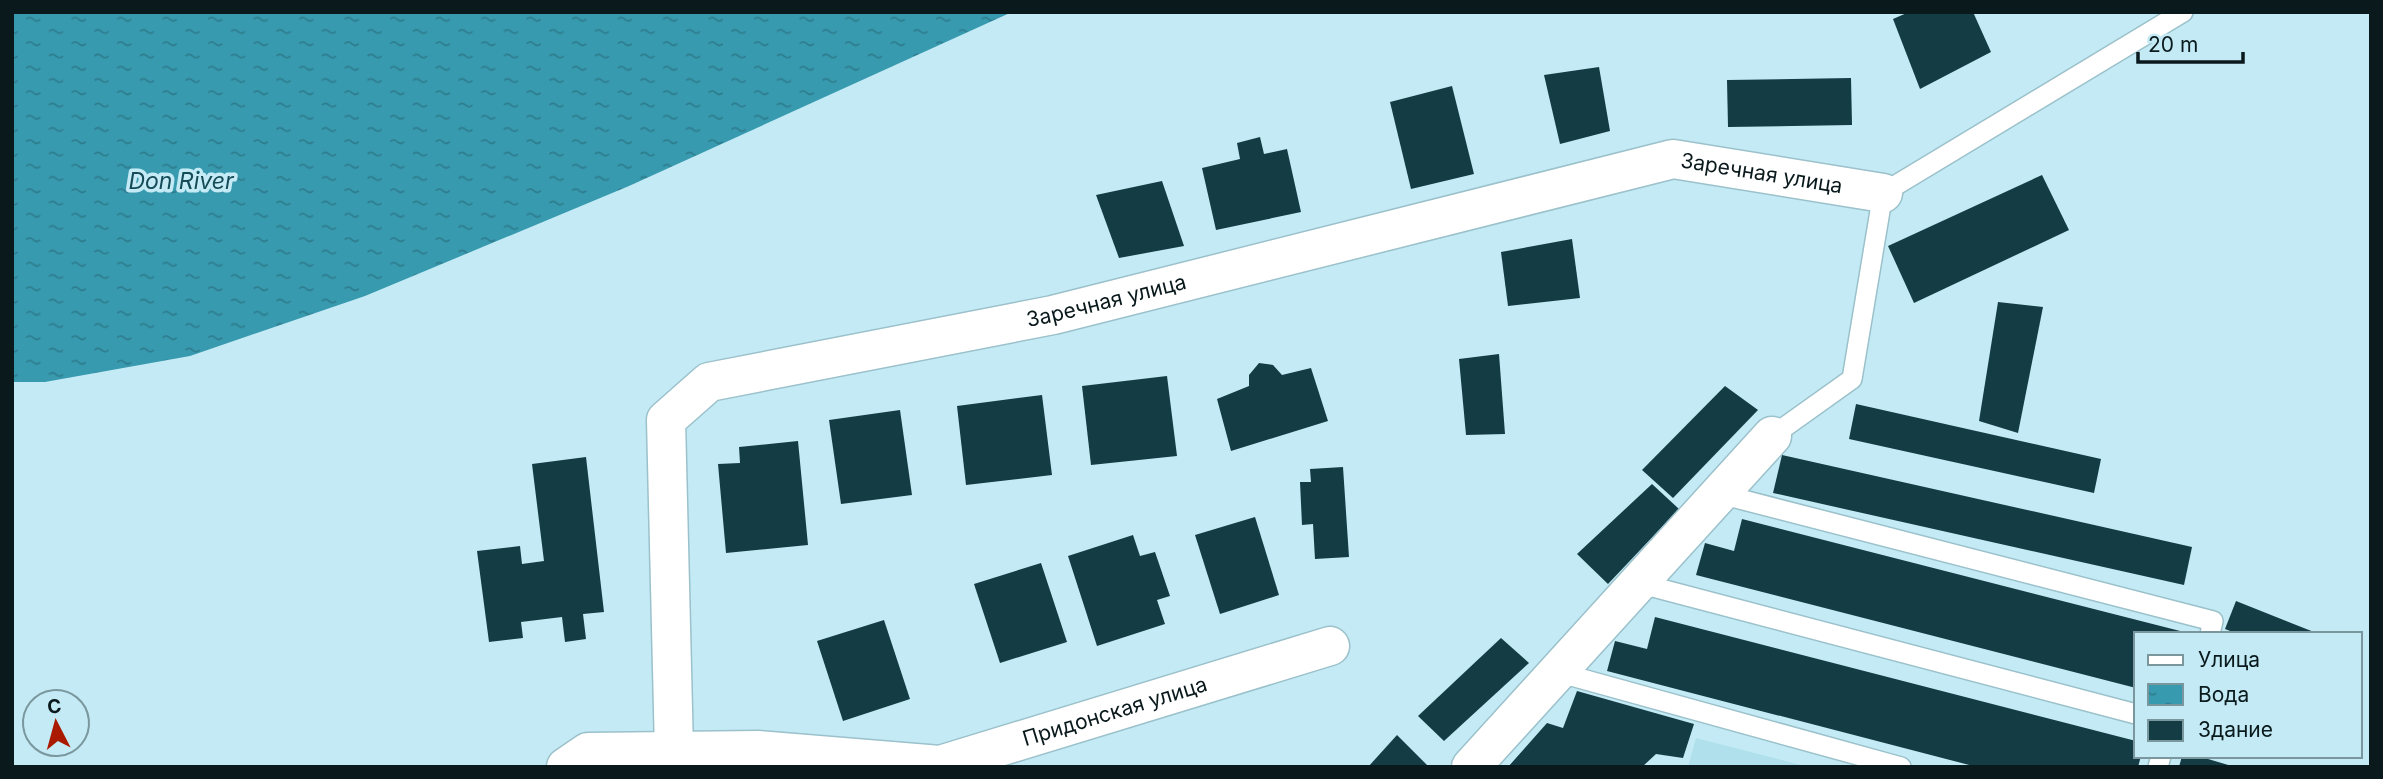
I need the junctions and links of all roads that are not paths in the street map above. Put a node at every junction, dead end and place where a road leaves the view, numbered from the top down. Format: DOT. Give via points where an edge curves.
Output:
graph roads {
  1 [pos="2183,12"];
  2 [pos="1883,193"];
  3 [pos="1772,436"];
  4 [pos="1720,494"];
  5 [pos="1638,583"];
  6 [pos="2210,632"];
  7 [pos="1331,646"];
  8 [pos="1558,672"];
  9 [pos="2134,713"];
  10 [pos="674,751"];
  11 [pos="566,767"];
  12 [pos="1471,767"];
  13 [pos="1901,767"];
  1 -- 2 [label="lane"];
  2 -- 3 [label="lane" via="1852,379"];
  2 -- 10 [label="street, Заречная улица" via="1673,159 1053,315 709,382 666,420"];
  3 -- 4 [label="street"];
  4 -- 5 [label="street"];
  4 -- 6 [label="lane" via="2213,621"];
  5 -- 8 [label="street"];
  5 -- 9 [label="lane"];
  7 -- 10 [label="street, Придонская улица" via="940,765 758,750"];
  8 -- 12 [label="street"];
  8 -- 13 [label="lane"];
  10 -- 11 [label="street, Придонская улица" via="588,752"];
}
